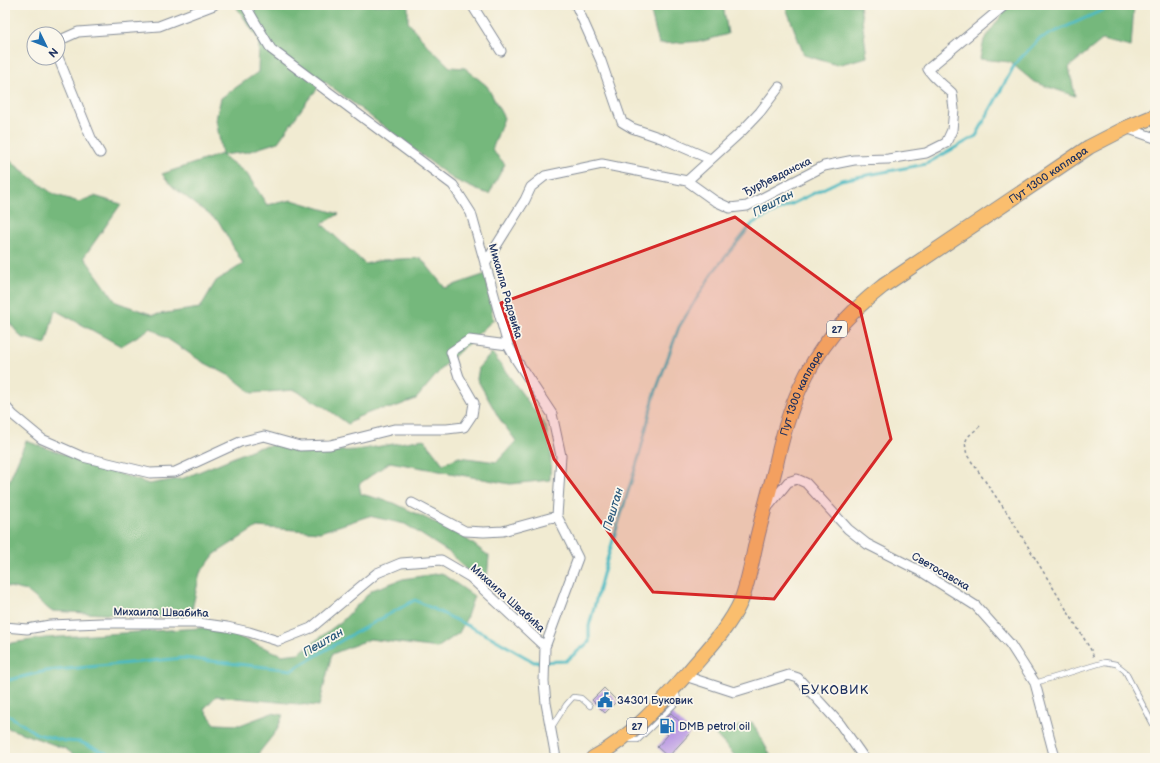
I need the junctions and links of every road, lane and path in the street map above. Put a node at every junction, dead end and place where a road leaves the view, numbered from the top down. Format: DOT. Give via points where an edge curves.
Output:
graph roads {
  1 [pos="214,5"];
  2 [pos="245,5"];
  3 [pos="472,5"];
  4 [pos="576,5"];
  5 [pos="1005,5"];
  6 [pos="66,38"];
  7 [pos="500,52"];
  8 [pos="62,66"];
  9 [pos="779,87"];
  10 [pos="1155,116"];
  11 [pos="1126,128"];
  12 [pos="1155,138"];
  13 [pos="100,153"];
  14 [pos="710,159"];
  15 [pos="687,181"];
  16 [pos="485,264"];
  17 [pos="508,345"];
  18 [pos="5,406"];
  19 [pos="980,426"];
  20 [pos="412,502"];
  21 [pos="764,512"];
  22 [pos="557,516"];
  23 [pos="5,626"];
  24 [pos="544,647"];
  25 [pos="1086,667"];
  26 [pos="685,676"];
  27 [pos="1034,683"];
  28 [pos="590,706"];
  29 [pos="551,728"];
  30 [pos="1155,728"];
  31 [pos="556,758"];
  32 [pos="593,758"];
  33 [pos="864,758"];
  34 [pos="1055,758"];
  1 -- 6 [label="street" via="158,26 78,32"];
  2 -- 16 [label="street, Михаила Радовића" via="271,49 453,186 471,213"];
  3 -- 7 [label="street"];
  4 -- 14 [label="street" via="601,61 622,122"];
  5 -- 15 [label="street, Ђурђевданска" via="928,69 931,76 952,93 952,130 946,142 926,153 888,159 854,160 824,166 747,206 730,208 715,201"];
  8 -- 13 [label="street"];
  9 -- 14 [label="street" via="743,130"];
  10 -- 11 [label="main road, Пут 1300 каплара / 27"];
  11 -- 12 [label="street"];
  11 -- 21 [label="main road, Пут 1300 каплара / 27" via="1063,164 918,262 873,294 846,319 822,349 799,388 785,428"];
  14 -- 15 [label="street"];
  15 -- 16 [label="street, Ђурђевданска" via="602,164 545,176 531,187"];
  16 -- 17 [label="street, Михаила Радовића"];
  17 -- 18 [label="street" via="469,340 451,352 459,377 474,403 472,415 464,427 394,429 330,445 300,446 264,436 240,442 175,472 150,473 83,457 42,439"];
  17 -- 22 [label="street, Михаила Радовића" via="552,414 561,456"];
  19 -- 25 [label="path" via="964,444 967,456 1010,517 1091,650 1094,659"];
  20 -- 22 [label="street" via="466,531 503,531"];
  21 -- 26 [label="main road, Пут 1300 каплара / 27" via="738,607 723,631"];
  21 -- 27 [label="street, Светосавска" via="788,482 797,479 806,483 848,529 867,544 922,572 976,606 1010,644"];
  22 -- 24 [label="street" via="578,558"];
  23 -- 24 [label="street, Михаила Швабића" via="27,629 50,624 102,622 199,623 242,630 278,641 311,628 377,573 401,563 441,560 470,576"];
  24 -- 29 [label="street" via="544,682"];
  25 -- 27 [label="lane"];
  25 -- 30 [label="lane" via="1105,662 1116,664 1125,671"];
  26 -- 32 [label="main road, Пут 1300 каплара / 27" via="623,738"];
  26 -- 33 [label="street" via="734,692 789,675 798,678 840,724"];
  27 -- 34 [label="street, Светосавска"];
  28 -- 29 [label="lane" via="581,698 573,697"];
  29 -- 31 [label="street"];
}
